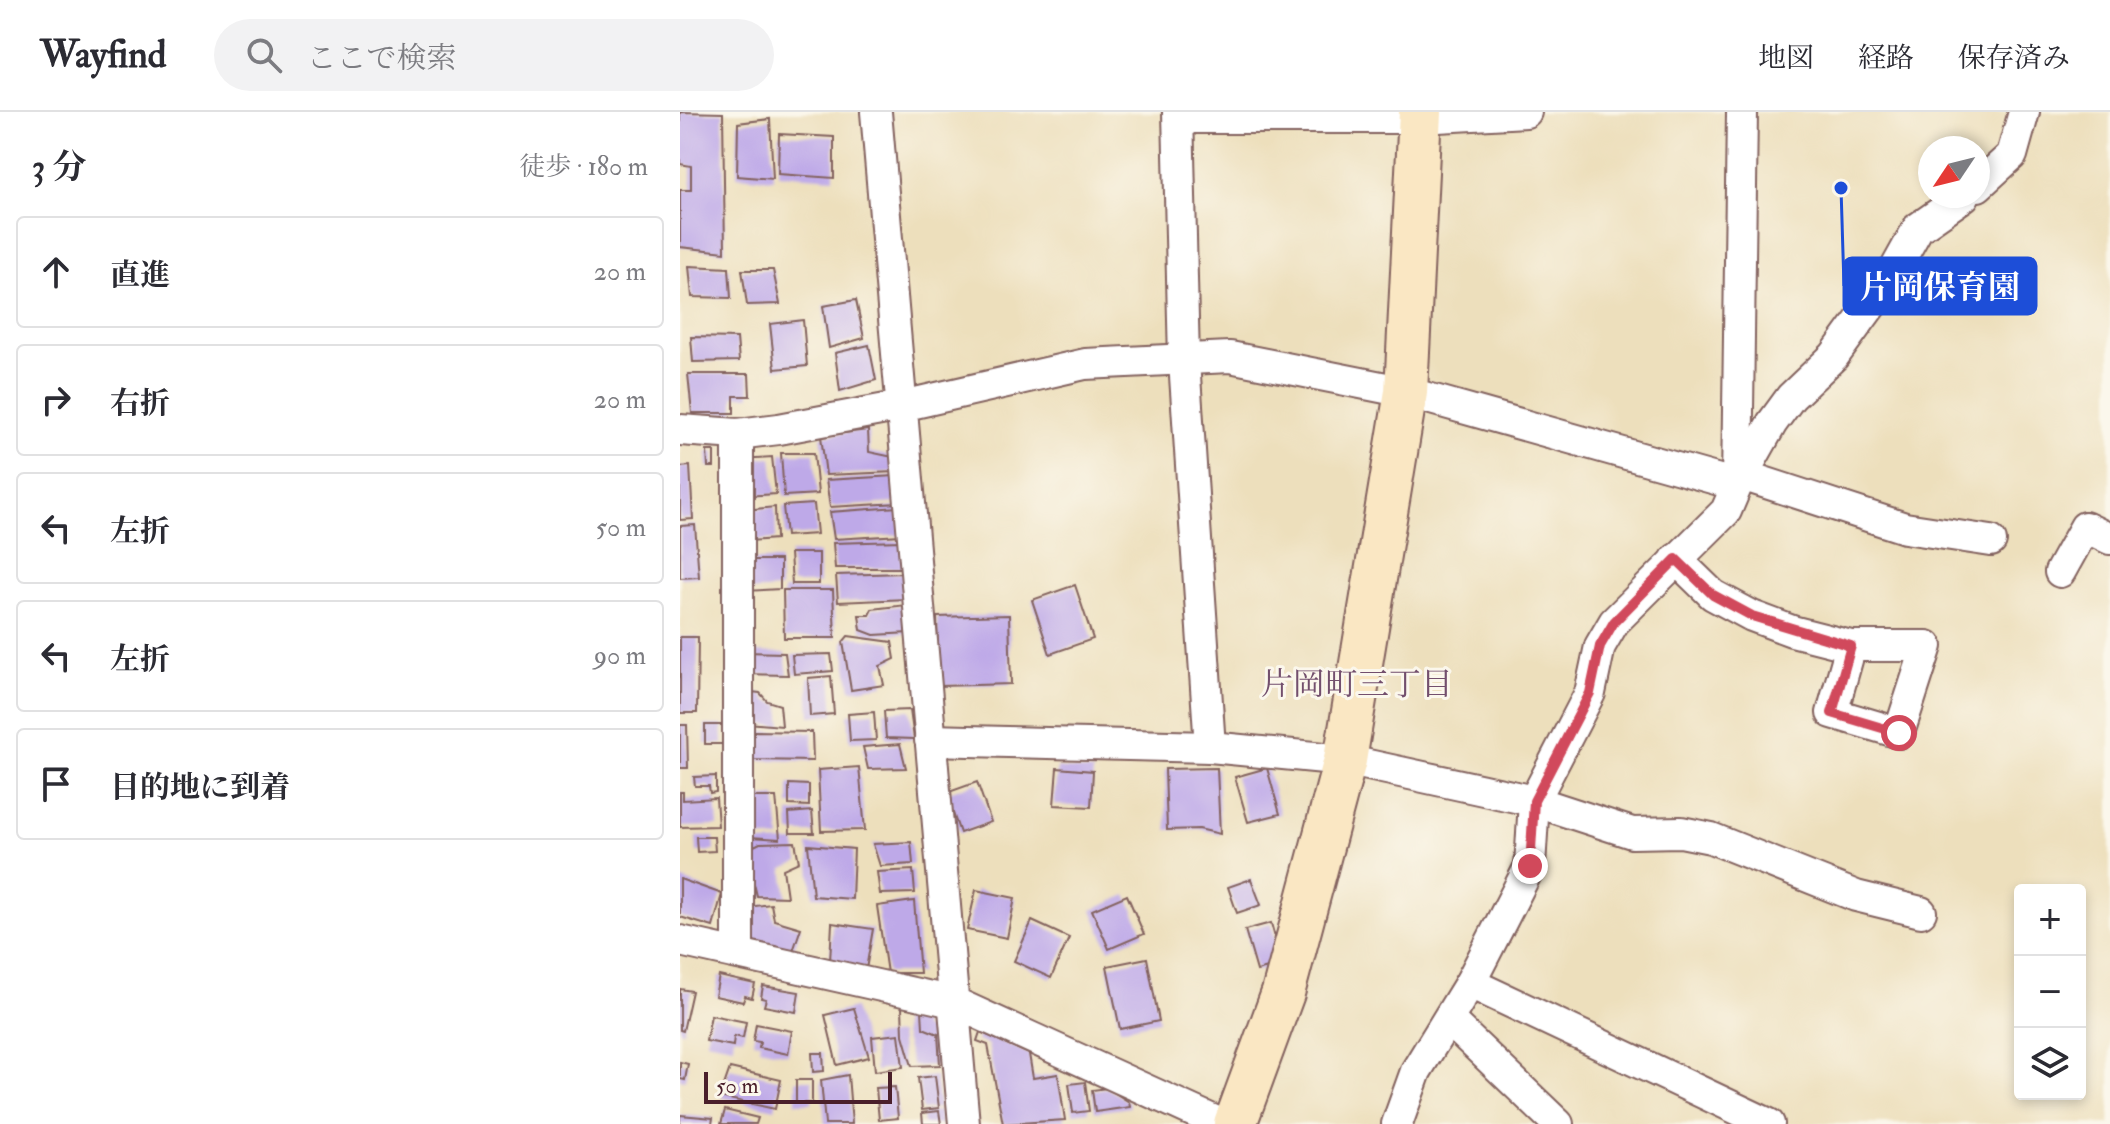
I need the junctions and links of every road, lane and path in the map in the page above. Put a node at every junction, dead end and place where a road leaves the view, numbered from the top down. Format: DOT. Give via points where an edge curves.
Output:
graph roads {
  1 [pos="876,112"];
  2 [pos="1526,112"];
  3 [pos="1742,112"];
  4 [pos="2024,112"];
  5 [pos="1178,115"];
  6 [pos="1420,115"];
  7 [pos="1990,175"];
  8 [pos="1947,208"];
  9 [pos="1184,361"];
  10 [pos="1406,392"];
  11 [pos="902,406"];
  12 [pos="680,430"];
  13 [pos="738,434"];
  14 [pos="1741,480"];
  15 [pos="2110,539"];
  16 [pos="1991,541"];
  17 [pos="1676,559"];
  18 [pos="2060,572"];
  19 [pos="1851,646"];
  20 [pos="930,740"];
  21 [pos="1210,747"];
  22 [pos="1345,760"];
  23 [pos="1534,801"];
  24 [pos="1921,912"];
  25 [pos="680,941"];
  26 [pos="738,951"];
  27 [pos="1470,983"];
  28 [pos="953,1002"];
  29 [pos="1449,1020"];
  30 [pos="964,1124"];
  31 [pos="1221,1124"];
  32 [pos="1235,1124"];
  33 [pos="1397,1124"];
  34 [pos="1558,1124"];
  35 [pos="1769,1124"];
  1 -- 11 [label="street"];
  2 -- 6 [label="street"];
  3 -- 14 [label="street"];
  4 -- 7 [label="street" via="2012,155"];
  5 -- 6 [label="street"];
  5 -- 9 [label="street"];
  6 -- 10 [label="street"];
  8 -- 14 [label="street" via="1918,228 1888,282 1834,356 1772,423"];
  9 -- 10 [label="street" via="1230,357"];
  9 -- 11 [label="street" via="1085,364"];
  9 -- 21 [label="street"];
  10 -- 14 [label="street"];
  10 -- 22 [label="street"];
  11 -- 13 [label="street"];
  11 -- 20 [label="street"];
  12 -- 13 [label="street"];
  13 -- 26 [label="street"];
  14 -- 16 [label="street" via="1905,528"];
  14 -- 17 [label="street" via="1726,511"];
  15 -- 18 [label="street" via="2085,527"];
  17 -- 19 [label="street" via="1713,595 1752,616"];
  17 -- 23 [label="street" via="1614,622 1600,646 1590,693"];
  20 -- 21 [label="street"];
  20 -- 28 [label="street"];
  21 -- 22 [label="street"];
  22 -- 23 [label="street"];
  22 -- 32 [label="street" via="1283,993"];
  23 -- 24 [label="street" via="1632,833 1681,832 1711,838 1856,896"];
  23 -- 27 [label="street" via="1530,866"];
  25 -- 26 [label="street"];
  26 -- 28 [label="street"];
  27 -- 29 [label="street"];
  27 -- 35 [label="street"];
  28 -- 30 [label="street"];
  28 -- 31 [label="street"];
  29 -- 33 [label="street" via="1416,1071"];
  29 -- 34 [label="street"];
}
